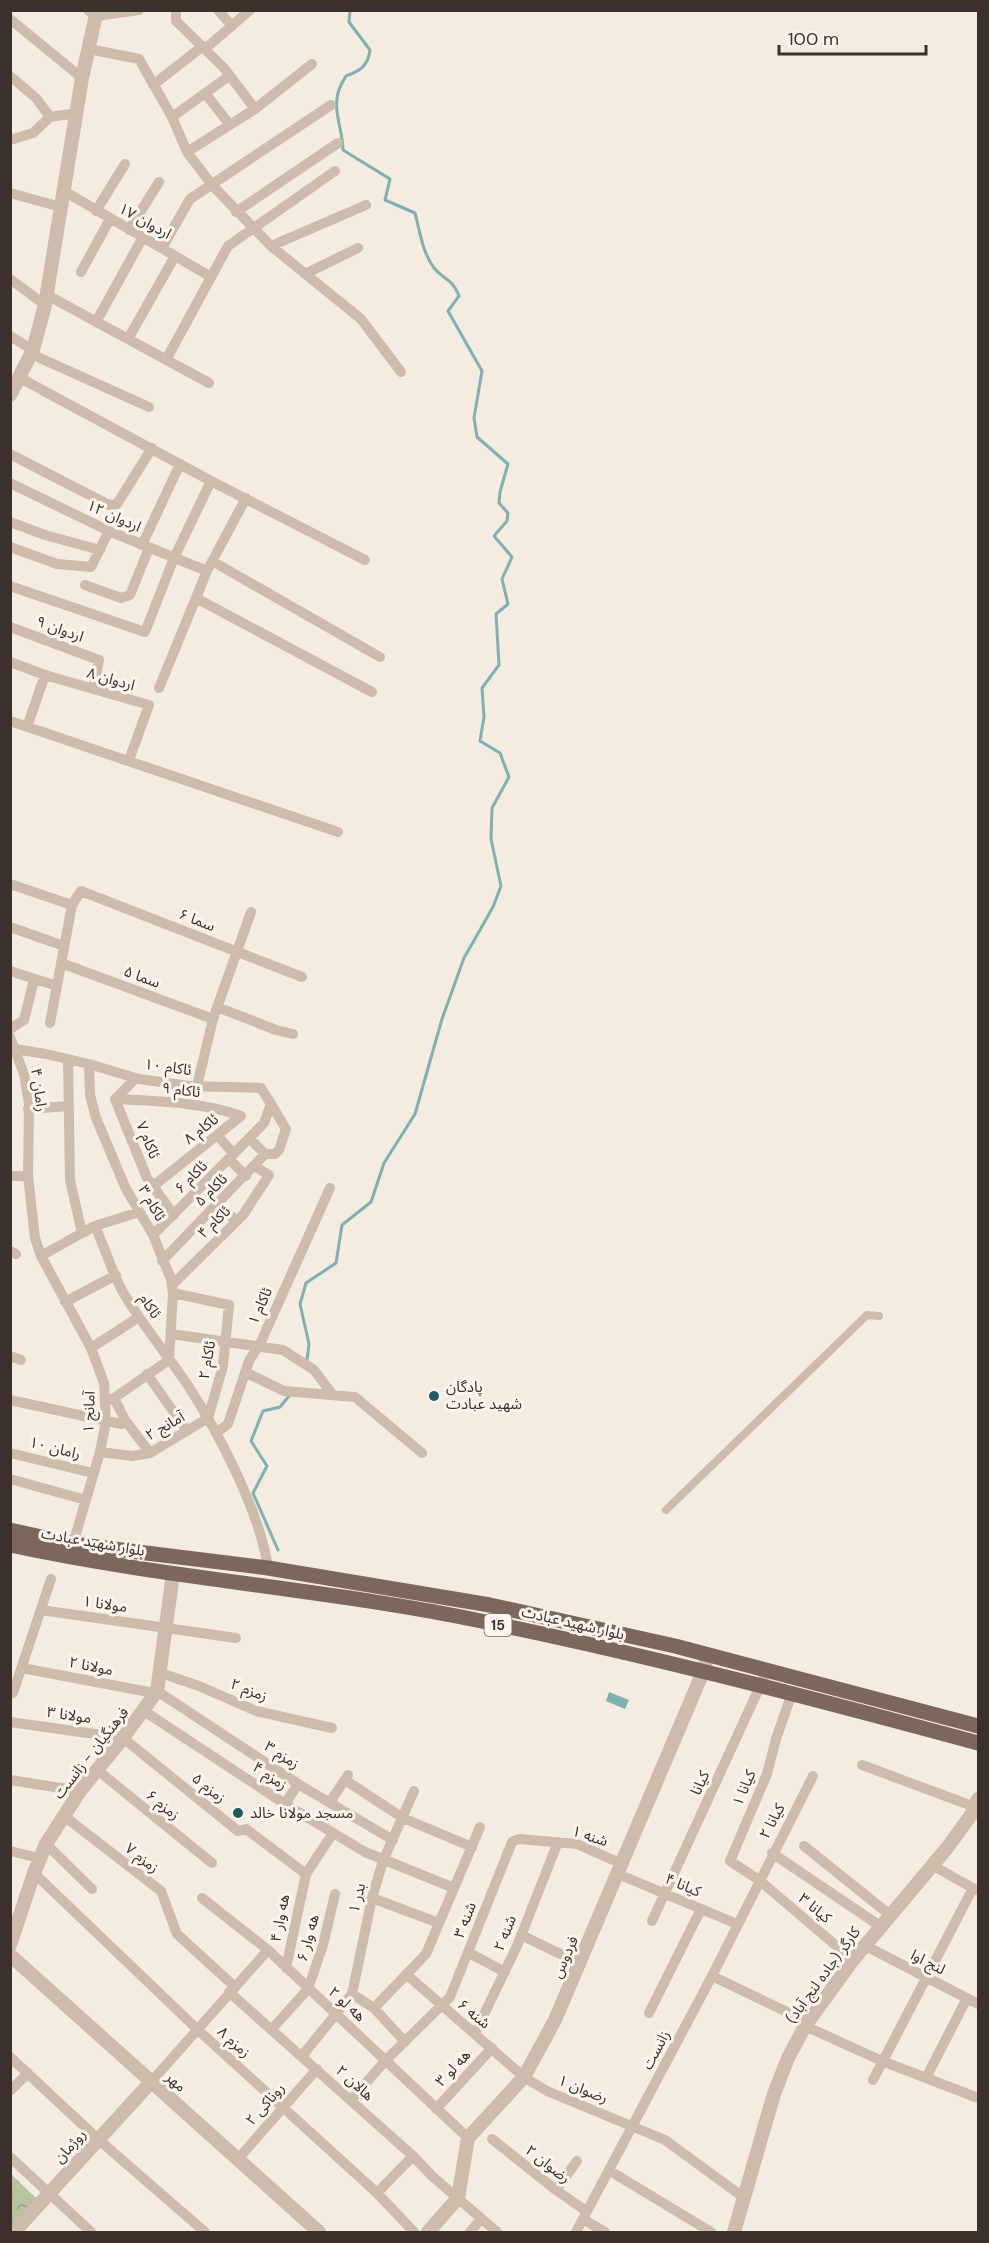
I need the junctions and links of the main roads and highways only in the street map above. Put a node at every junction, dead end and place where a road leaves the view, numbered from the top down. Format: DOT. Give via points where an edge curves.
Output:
graph roads {
  1 [pos="10,1530"];
  2 [pos="10,1545"];
  3 [pos="490,1605"];
  4 [pos="485,1622"];
  5 [pos="764,1678"];
  6 [pos="978,1726"];
  7 [pos="978,1743"];
  1 -- 3 [label="main road, بلوار شهید عبادت / 15" via="73,1544 268,1568"];
  2 -- 4 [label="main road, بلوار شهید عبادت / 15" via="69,1558 298,1590"];
  3 -- 4 [label="main road"];
  3 -- 5 [label="main road, بلوار شهید عبادت / 15" via="708,1655"];
  4 -- 5 [label="main road, بلوار شهید عبادت / 15" via="703,1672"];
  5 -- 6 [label="main road, بلوار شهید عبادت / 15"];
  5 -- 7 [label="main road, بلوار شهید عبادت / 15" via="792,1693"];
}
